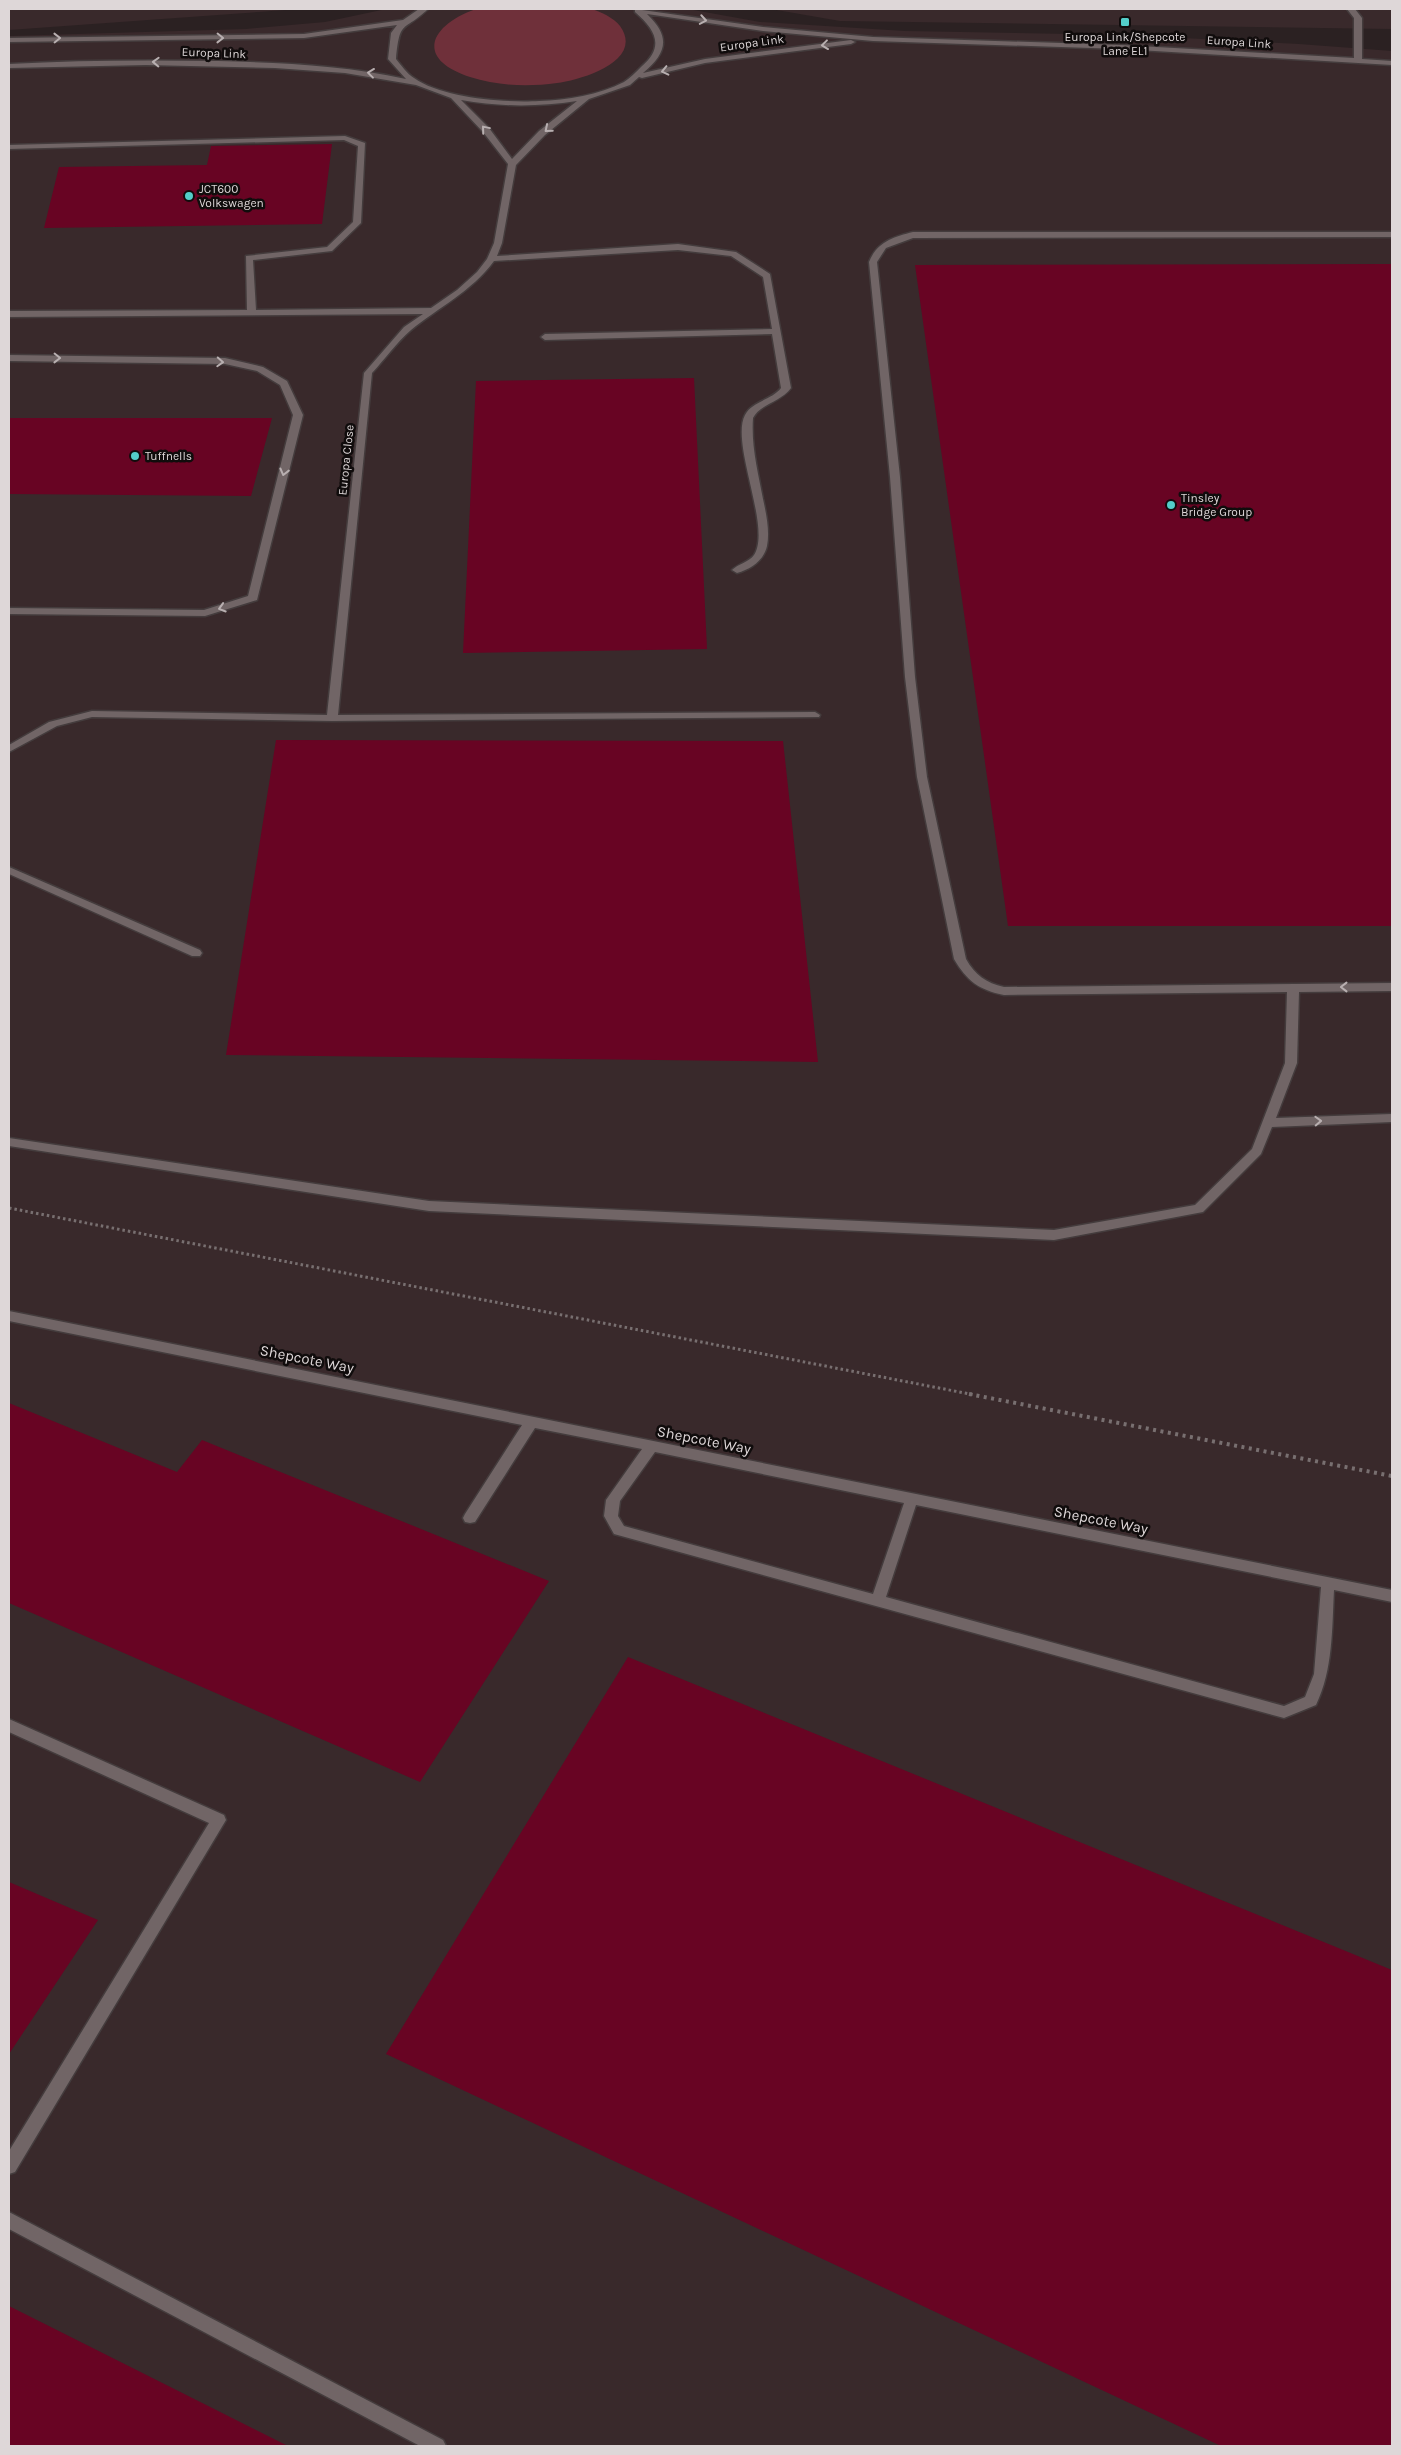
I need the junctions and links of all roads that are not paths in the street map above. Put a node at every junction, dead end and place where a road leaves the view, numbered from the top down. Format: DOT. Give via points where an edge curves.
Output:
graph roads {
  1 [pos="424,9"];
  2 [pos="637,9"];
  3 [pos="1351,9"];
  4 [pos="404,22"];
  5 [pos="873,39"];
  6 [pos="9,40"];
  7 [pos="1358,61"];
  8 [pos="1392,63"];
  9 [pos="9,66"];
  10 [pos="636,78"];
  11 [pos="418,84"];
  12 [pos="454,98"];
  13 [pos="586,98"];
  14 [pos="9,146"];
  15 [pos="512,164"];
  16 [pos="1392,234"];
  17 [pos="491,259"];
  18 [pos="432,311"];
  19 [pos="252,313"];
  20 [pos="9,314"];
  21 [pos="777,331"];
  22 [pos="545,337"];
  23 [pos="9,358"];
  24 [pos="737,570"];
  25 [pos="9,611"];
  26 [pos="815,716"];
  27 [pos="332,718"];
  28 [pos="9,749"];
  29 [pos="9,870"];
  30 [pos="196,953"];
  31 [pos="1392,986"];
  32 [pos="1294,987"];
  33 [pos="1392,1118"];
  34 [pos="1269,1123"];
  35 [pos="9,1142"];
  36 [pos="9,1316"];
  37 [pos="532,1421"];
  38 [pos="652,1446"];
  39 [pos="912,1498"];
  40 [pos="470,1518"];
  41 [pos="1328,1583"];
  42 [pos="1392,1596"];
  43 [pos="878,1600"];
  44 [pos="9,1725"];
  45 [pos="9,2166"];
  46 [pos="9,2220"];
  47 [pos="437,2446"];
  1 -- 4 [label="street"];
  2 -- 5 [label="street, Europa Link, one-way" via="763,29"];
  2 -- 10 [label="street" via="658,31 660,43 658,55 650,67"];
  3 -- 7 [label="street" via="1358,18"];
  6 -- 4 [label="street, Europa Link, one-way" via="304,36"];
  4 -- 11 [label="street" via="395,32 392,54 400,70"];
  5 -- 7 [label="street, Europa Link" via="1121,47"];
  5 -- 10 [label="street, Europa Link, one-way" via="757,53"];
  7 -- 8 [label="street, Europa Link"];
  11 -- 9 [label="street, Europa Link, one-way" via="359,72 275,65 142,62"];
  10 -- 13 [label="street"];
  11 -- 12 [label="street"];
  12 -- 13 [label="street" via="519,106"];
  15 -- 12 [label="street, one-way" via="486,130"];
  13 -- 15 [label="street, one-way" via="542,133"];
  14 -- 19 [label="street" via="345,138 362,144 357,223 329,249 249,258"];
  15 -- 17 [label="street, Europa Close" via="498,243"];
  16 -- 32 [label="street" via="913,236 882,247 873,262 922,777 960,959 966,972 984,985 1004,991"];
  17 -- 18 [label="street, Europa Close" via="460,292"];
  17 -- 21 [label="street" via="678,247 733,254 767,276"];
  18 -- 19 [label="street"];
  18 -- 27 [label="street, Europa Close" via="402,334 368,373"];
  19 -- 20 [label="street"];
  21 -- 22 [label="street"];
  21 -- 24 [label="street" via="786,390 748,417 747,445 764,530 762,549 759,556"];
  23 -- 25 [label="street, one-way" via="225,361 260,370 284,383 298,415 253,598 205,613"];
  26 -- 27 [label="street"];
  27 -- 28 [label="street" via="92,714 53,724"];
  29 -- 30 [label="street"];
  31 -- 32 [label="street, one-way"];
  32 -- 34 [label="street" via="1291,1063"];
  34 -- 33 [label="street, one-way"];
  34 -- 35 [label="street" via="1257,1151 1199,1209 1054,1235 429,1206"];
  36 -- 37 [label="street, Shepcote Way"];
  37 -- 38 [label="street, Shepcote Way"];
  37 -- 40 [label="street"];
  38 -- 39 [label="street, Shepcote Way"];
  38 -- 43 [label="street" via="613,1500 611,1516 619,1530"];
  39 -- 41 [label="street, Shepcote Way"];
  39 -- 43 [label="street"];
  41 -- 42 [label="street, Shepcote Way"];
  41 -- 43 [label="street" via="1321,1674 1311,1701 1284,1712"];
  44 -- 45 [label="street" via="220,1820"];
  46 -- 47 [label="street"];
}
